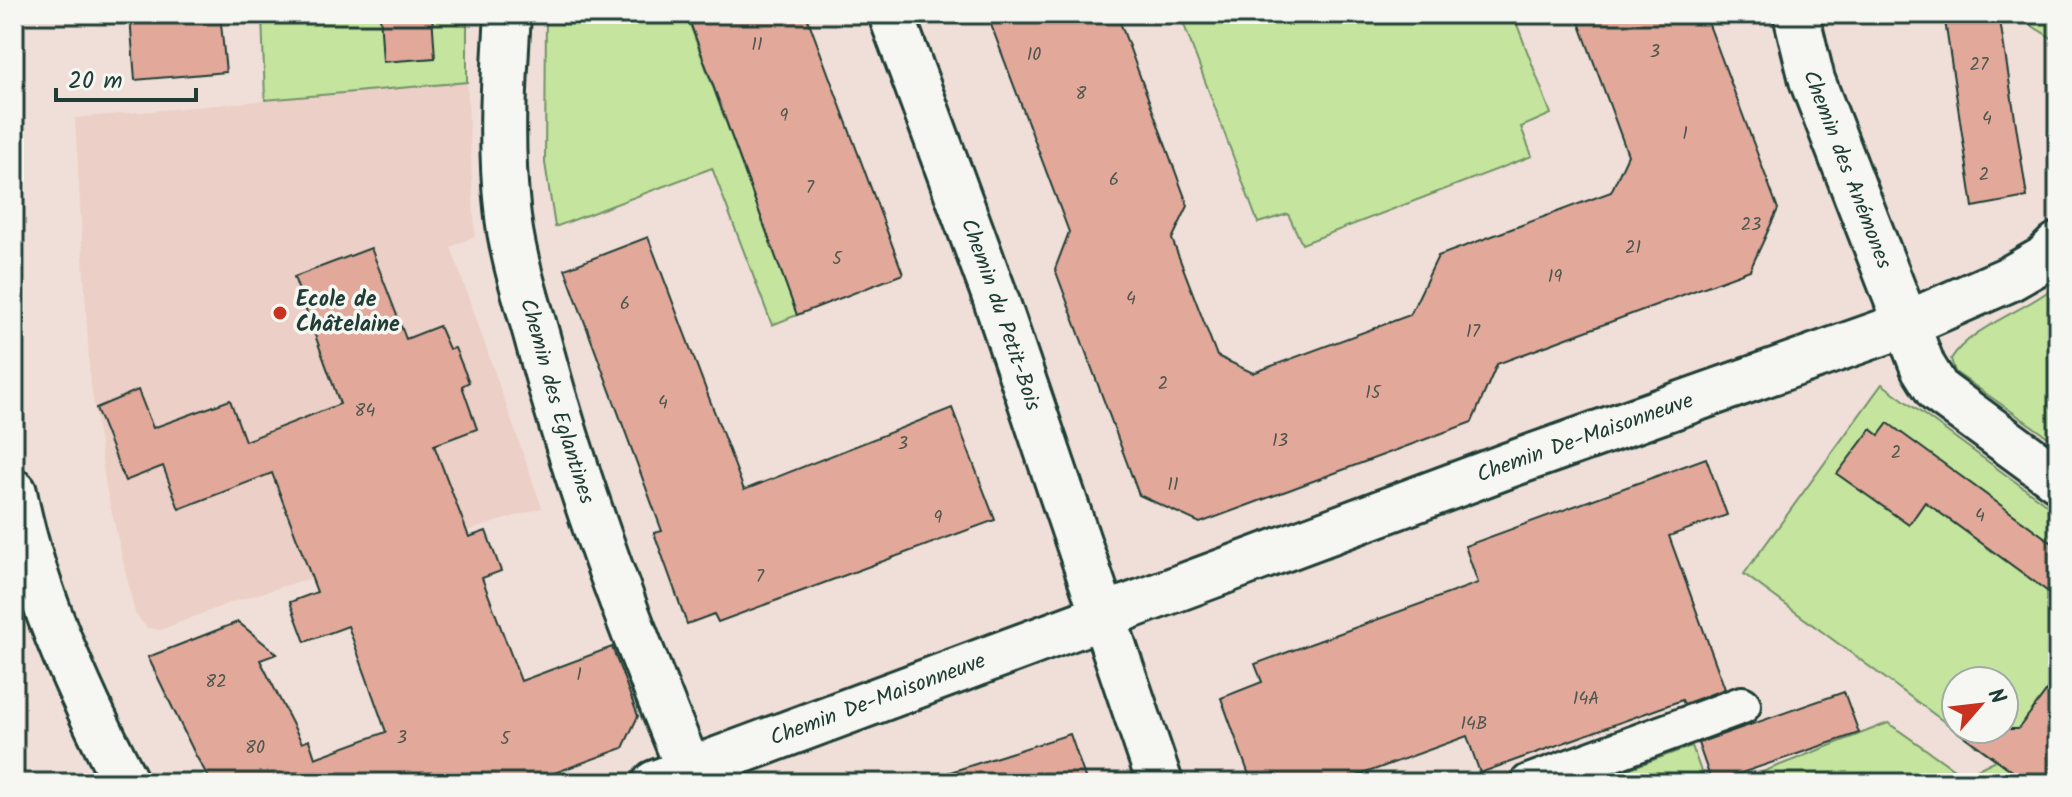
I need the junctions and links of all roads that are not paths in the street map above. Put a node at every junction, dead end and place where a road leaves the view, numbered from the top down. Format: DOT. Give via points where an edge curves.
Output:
graph roads {
  1 [pos="508,14"];
  2 [pos="891,14"];
  3 [pos="1796,14"];
  4 [pos="2058,245"];
  5 [pos="1904,325"];
  6 [pos="2058,479"];
  7 [pos="14,492"];
  8 [pos="1103,616"];
  9 [pos="1742,705"];
  10 [pos="672,777"];
  11 [pos="126,783"];
  12 [pos="1160,783"];
  13 [pos="1529,783"];
  1 -- 10 [label="street, Chemin des Eglantines" via="501,130 507,211 519,269 553,396"];
  2 -- 8 [label="street, Chemin du Petit-Bois" via="993,291"];
  3 -- 5 [label="street, Chemin des Anémones" via="1812,80"];
  4 -- 5 [label="street, Chemin De-Maisonneuve" via="2009,279"];
  5 -- 6 [label="street, Chemin des Anémones" via="1938,391"];
  5 -- 8 [label="street, Chemin De-Maisonneuve"];
  7 -- 11 [label="street" via="84,703"];
  8 -- 10 [label="street, Chemin De-Maisonneuve"];
  8 -- 12 [label="street"];
  9 -- 13 [label="street"];
}
